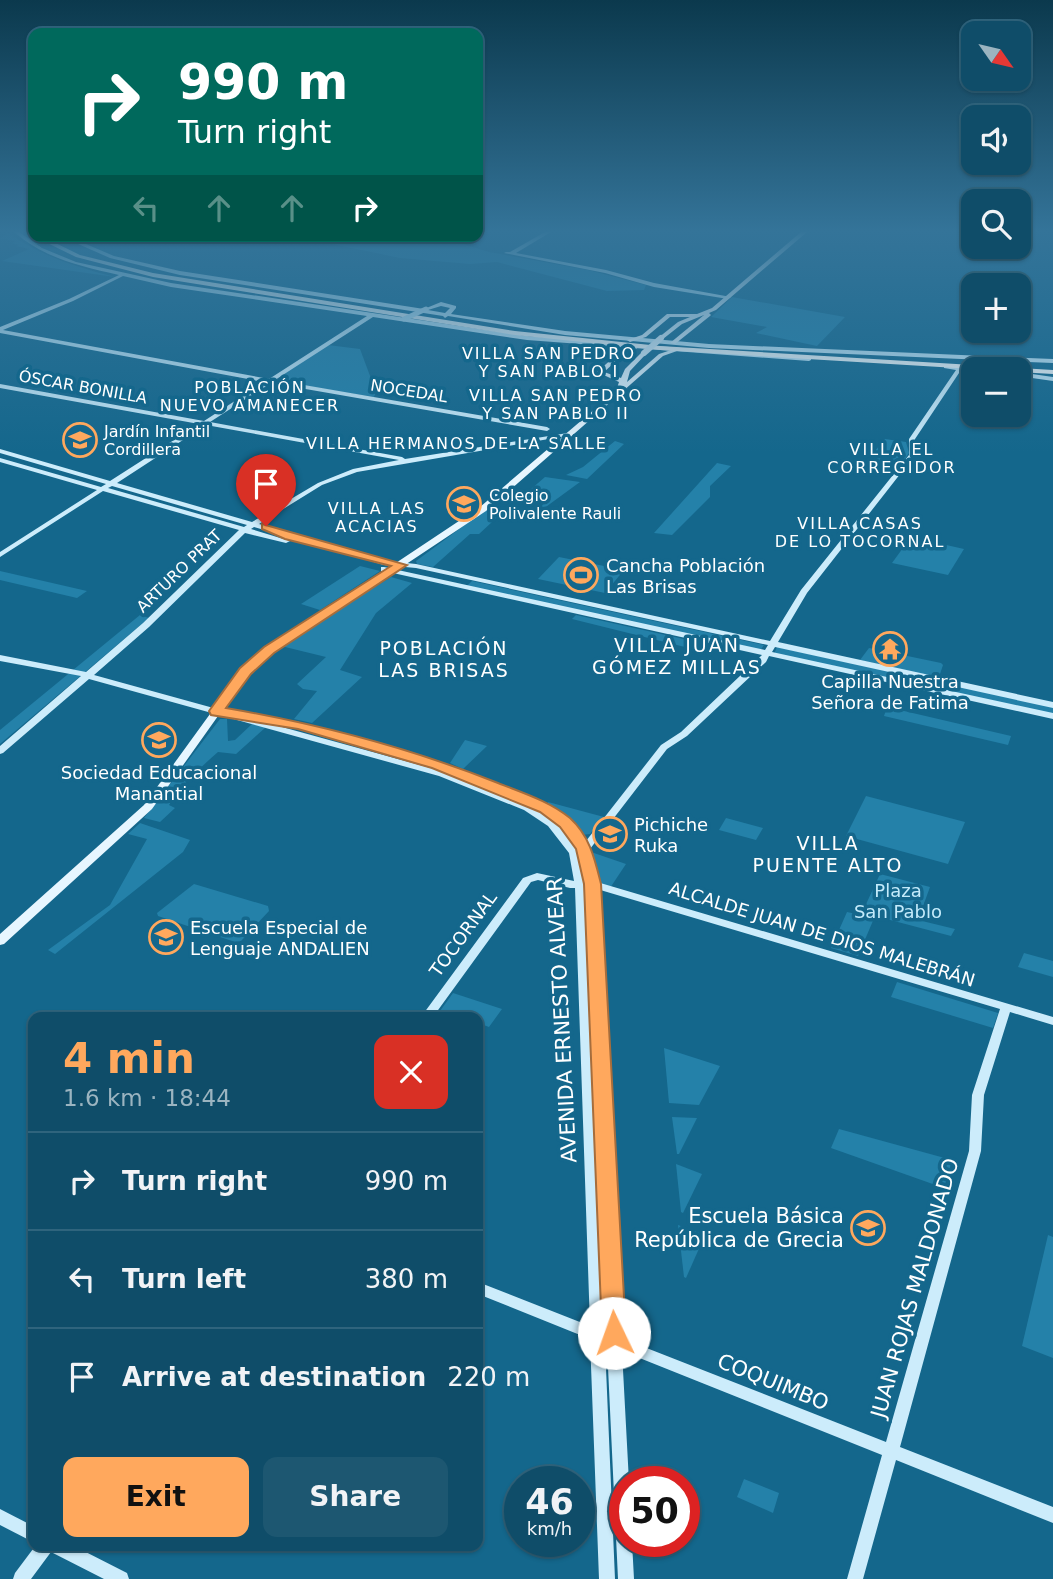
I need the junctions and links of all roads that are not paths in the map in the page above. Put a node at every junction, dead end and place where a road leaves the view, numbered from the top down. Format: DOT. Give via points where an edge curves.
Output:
graph roads {
  1 [pos="54,306"];
  2 [pos="307,306"];
  3 [pos="343,306"];
  4 [pos="362,306"];
  5 [pos="383,306"];
  6 [pos="437,306"];
  7 [pos="449,306"];
  8 [pos="717,306"];
  9 [pos="712,310"];
  10 [pos="371,316"];
  11 [pos="445,316"];
  12 [pos="684,317"];
  13 [pos="402,320"];
  14 [pos="698,323"];
  15 [pos="0,330"];
  16 [pos="646,339"];
  17 [pos="629,340"];
  18 [pos="675,344"];
  19 [pos="686,344"];
  20 [pos="613,346"];
  21 [pos="634,348"];
  22 [pos="622,352"];
  23 [pos="658,353"];
  24 [pos="1053,361"];
  25 [pos="961,365"];
  26 [pos="960,368"];
  27 [pos="1031,369"];
  28 [pos="1053,371"];
  29 [pos="625,372"];
  30 [pos="640,374"];
  31 [pos="606,376"];
  32 [pos="1031,376"];
  33 [pos="1053,379"];
  34 [pos="272,382"];
  35 [pos="624,382"];
  36 [pos="0,386"];
  37 [pos="619,392"];
  38 [pos="208,424"];
  39 [pos="572,433"];
  40 [pos="0,451"];
  41 [pos="0,460"];
  42 [pos="410,461"];
  43 [pos="116,483"];
  44 [pos="105,490"];
  45 [pos="249,526"];
  46 [pos="349,553"];
  47 [pos="330,554"];
  48 [pos="0,555"];
  49 [pos="0,562"];
  50 [pos="414,562"];
  51 [pos="401,565"];
  52 [pos="392,571"];
  53 [pos="771,644"];
  54 [pos="767,654"];
  55 [pos="0,658"];
  56 [pos="87,676"];
  57 [pos="1053,705"];
  58 [pos="216,711"];
  59 [pos="1053,716"];
  60 [pos="0,751"];
  61 [pos="594,836"];
  62 [pos="578,838"];
  63 [pos="584,849"];
  64 [pos="576,860"];
  65 [pos="532,877"];
  66 [pos="586,885"];
  67 [pos="0,942"];
  68 [pos="1006,1007"];
  69 [pos="431,1012"];
  70 [pos="1053,1021"];
  71 [pos="483,1290"];
  72 [pos="598,1335"];
  73 [pos="614,1341"];
  74 [pos="891,1451"];
  75 [pos="1053,1516"];
  76 [pos="0,1517"];
  77 [pos="28,1531"];
  78 [pos="42,1551"];
  79 [pos="67,1551"];
  80 [pos="607,1577"];
  81 [pos="626,1578"];
  82 [pos="22,1579"];
  83 [pos="121,1579"];
  84 [pos="855,1579"];
  1 -- 15 [label="main road"];
  2 -- 10 [label="main road"];
  3 -- 25 [label="highway" via="500,331 660,348"];
  4 -- 28 [label="highway" via="495,327 658,345"];
  5 -- 11 [label="main road"];
  6 -- 13 [label="main road, bridge"];
  7 -- 11 [label="main road, bridge" via="454,307"];
  8 -- 9 [label="main road"];
  9 -- 12 [label="main road"];
  9 -- 14 [label="main road"];
  10 -- 13 [label="main road"];
  10 -- 34 [label="main road"];
  11 -- 17 [label="main road"];
  12 -- 14 [label="main road"];
  12 -- 16 [label="main road" via="666,316"];
  12 -- 29 [label="main road, bridge"];
  13 -- 20 [label="main road"];
  14 -- 18 [label="main road"];
  15 -- 34 [label="main road, NOCEDAL"];
  16 -- 17 [label="main road"];
  16 -- 18 [label="main road"];
  18 -- 19 [label="main road"];
  18 -- 23 [label="main road"];
  18 -- 26 [label="main road"];
  19 -- 24 [label="main road"];
  20 -- 21 [label="main road"];
  20 -- 22 [label="main road"];
  21 -- 22 [label="main road"];
  21 -- 23 [label="main road"];
  22 -- 31 [label="main road" via="600,371"];
  23 -- 30 [label="main road"];
  26 -- 53 [label="main road" via="912,439 912,456 804,592"];
  27 -- 28 [label="highway"];
  29 -- 30 [label="main road"];
  29 -- 31 [label="main road"];
  29 -- 35 [label="main road"];
  30 -- 37 [label="main road"];
  31 -- 35 [label="main road"];
  32 -- 33 [label="main road"];
  34 -- 38 [label="main road"];
  34 -- 39 [label="main road, NOCEDAL"];
  35 -- 37 [label="main road"];
  36 -- 38 [label="main road, ÓSCAR BONILLA"];
  37 -- 39 [label="main road"];
  38 -- 42 [label="main road, ÓSCAR BONILLA"];
  38 -- 43 [label="main road"];
  39 -- 42 [label="main road, ARTURO PRAT"];
  39 -- 50 [label="main road" via="496,500"];
  40 -- 43 [label="main road"];
  41 -- 44 [label="main road"];
  42 -- 45 [label="main road, ARTURO PRAT" via="337,476"];
  43 -- 44 [label="main road"];
  43 -- 45 [label="main road"];
  44 -- 45 [label="main road"];
  44 -- 48 [label="main road"];
  44 -- 49 [label="main road"];
  45 -- 46 [label="main road"];
  45 -- 47 [label="main road"];
  45 -- 56 [label="main road, ARTURO PRAT"];
  46 -- 47 [label="main road"];
  46 -- 51 [label="main road"];
  47 -- 52 [label="main road"];
  50 -- 51 [label="main road"];
  50 -- 53 [label="main road"];
  51 -- 52 [label="main road"];
  52 -- 54 [label="main road"];
  52 -- 58 [label="main road" via="269,650 246,671"];
  53 -- 54 [label="main road"];
  53 -- 57 [label="main road"];
  54 -- 59 [label="main road"];
  54 -- 61 [label="main road" via="684,734 664,747"];
  55 -- 56 [label="main road"];
  56 -- 58 [label="main road"];
  56 -- 60 [label="main road, ARTURO PRAT"];
  58 -- 62 [label="main road, AVENIDA ERNESTO ALVEAR" via="299,725 429,761 538,804 560,818"];
  58 -- 64 [label="main road, AVENIDA ERNESTO ALVEAR" via="430,769 520,805 558,829"];
  58 -- 67 [label="main road" via="142,813"];
  61 -- 62 [label="main road"];
  61 -- 63 [label="main road"];
  62 -- 63 [label="main road, AVENIDA ERNESTO ALVEAR"];
  63 -- 64 [label="main road"];
  63 -- 66 [label="main road, AVENIDA ERNESTO ALVEAR"];
  64 -- 66 [label="main road, AVENIDA ERNESTO ALVEAR"];
  65 -- 66 [label="main road, ALCALDE JUAN DE DIOS MALEBRÁN"];
  65 -- 69 [label="main road, TOCORNAL"];
  66 -- 68 [label="main road, ALCALDE JUAN DE DIOS MALEBRÁN"];
  66 -- 72 [label="main road, AVENIDA ERNESTO ALVEAR"];
  66 -- 73 [label="main road, AVENIDA ERNESTO ALVEAR"];
  68 -- 70 [label="main road, ALCALDE JUAN DE DIOS MALEBRÁN"];
  68 -- 74 [label="main road, JUAN ROJAS MALDONADO" via="978,1095 975,1151"];
  71 -- 72 [label="main road, COQUIMBO"];
  72 -- 73 [label="main road, COQUIMBO"];
  72 -- 80 [label="main road, AVENIDA ERNESTO ALVEAR"];
  73 -- 74 [label="main road, COQUIMBO"];
  73 -- 81 [label="main road, AVENIDA ERNESTO ALVEAR"];
  74 -- 75 [label="main road, COQUIMBO"];
  74 -- 84 [label="main road, JUAN ROJAS MALDONADO"];
  76 -- 77 [label="main road"];
  78 -- 82 [label="main road"];
  79 -- 83 [label="main road"];
  80 -- 81 [label="main road"];
}
